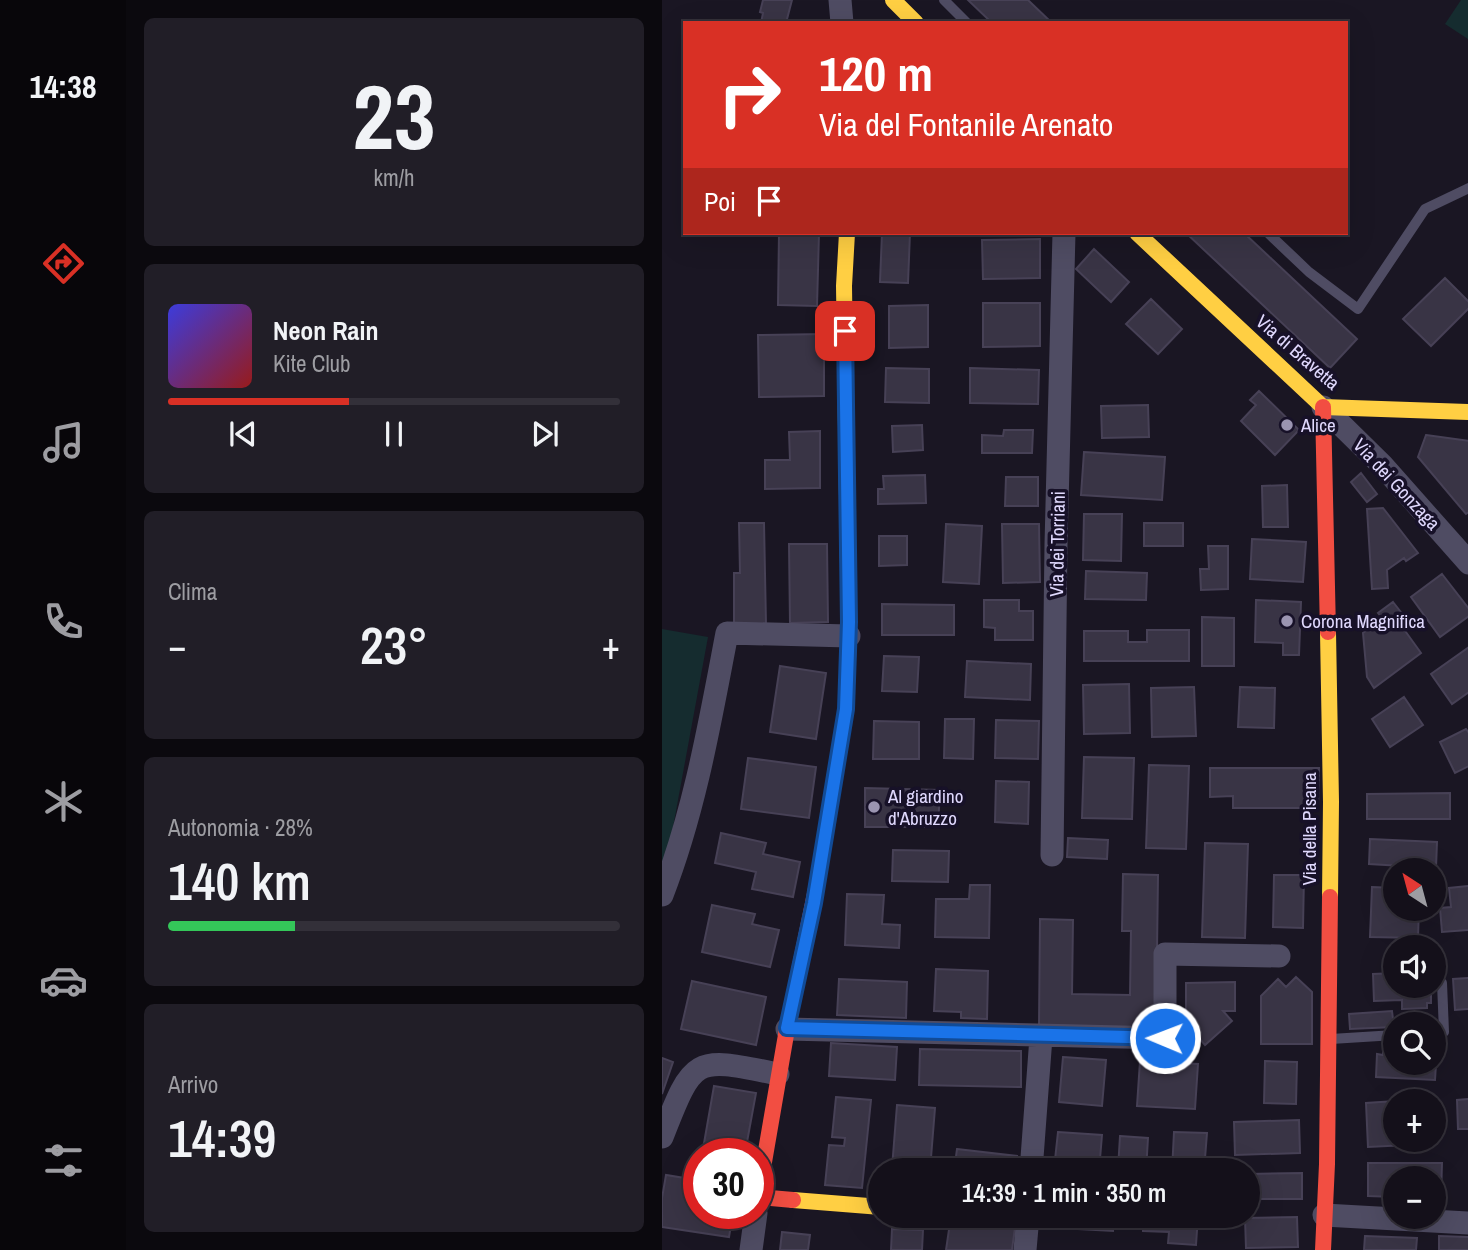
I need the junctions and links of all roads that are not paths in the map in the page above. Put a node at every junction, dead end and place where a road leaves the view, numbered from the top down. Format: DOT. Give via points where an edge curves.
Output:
graph roads {
  1 [pos="840,0"];
  2 [pos="893,0"];
  3 [pos="944,0"];
  4 [pos="842,21"];
  5 [pos="914,21"];
  6 [pos="965,21"];
  7 [pos="1469,188"];
  8 [pos="847,235"];
  9 [pos="1064,235"];
  10 [pos="1139,235"];
  11 [pos="1270,235"];
  12 [pos="1323,407"];
  13 [pos="1469,411"];
  14 [pos="1469,563"];
  15 [pos="849,636"];
  16 [pos="1052,855"];
  17 [pos="662,895"];
  18 [pos="1279,956"];
  19 [pos="787,1028"];
  20 [pos="1383,1036"];
  21 [pos="1041,1037"];
  22 [pos="1329,1039"];
  23 [pos="778,1074"];
  24 [pos="662,1137"];
  25 [pos="768,1138"];
  26 [pos="1032,1158"];
  27 [pos="774,1198"];
  28 [pos="868,1206"];
  29 [pos="1324,1214"];
  30 [pos="1469,1223"];
  31 [pos="1027,1228"];
  32 [pos="754,1229"];
  33 [pos="751,1250"];
  34 [pos="1025,1250"];
  35 [pos="1323,1250"];
  1 -- 4 [label="street"];
  2 -- 5 [label="main road"];
  3 -- 6 [label="lane"];
  7 -- 11 [label="lane" via="1424,209 1358,309"];
  8 -- 15 [label="main road"];
  9 -- 16 [label="street, Via dei Torriani"];
  10 -- 12 [label="main road, Via di Bravetta"];
  12 -- 13 [label="main road, Via di Bravetta"];
  12 -- 14 [label="street, Via dei Gonzaga"];
  12 -- 22 [label="main road, Via della Pisana" via="1331,802"];
  15 -- 17 [label="street" via="727,633 701,769"];
  15 -- 19 [label="main road" via="837,772"];
  18 -- 21 [label="street" via="1165,954 1165,1038"];
  19 -- 21 [label="street"];
  19 -- 23 [label="main road"];
  20 -- 22 [label="lane"];
  21 -- 26 [label="street"];
  22 -- 29 [label="main road, Via della Pisana"];
  23 -- 24 [label="street" via="718,1063 703,1066 684,1085"];
  23 -- 25 [label="main road"];
  27 -- 28 [label="main road"];
  29 -- 30 [label="street"];
  29 -- 35 [label="main road, Via della Pisana"];
  31 -- 34 [label="street"];
  32 -- 33 [label="street"];
}
